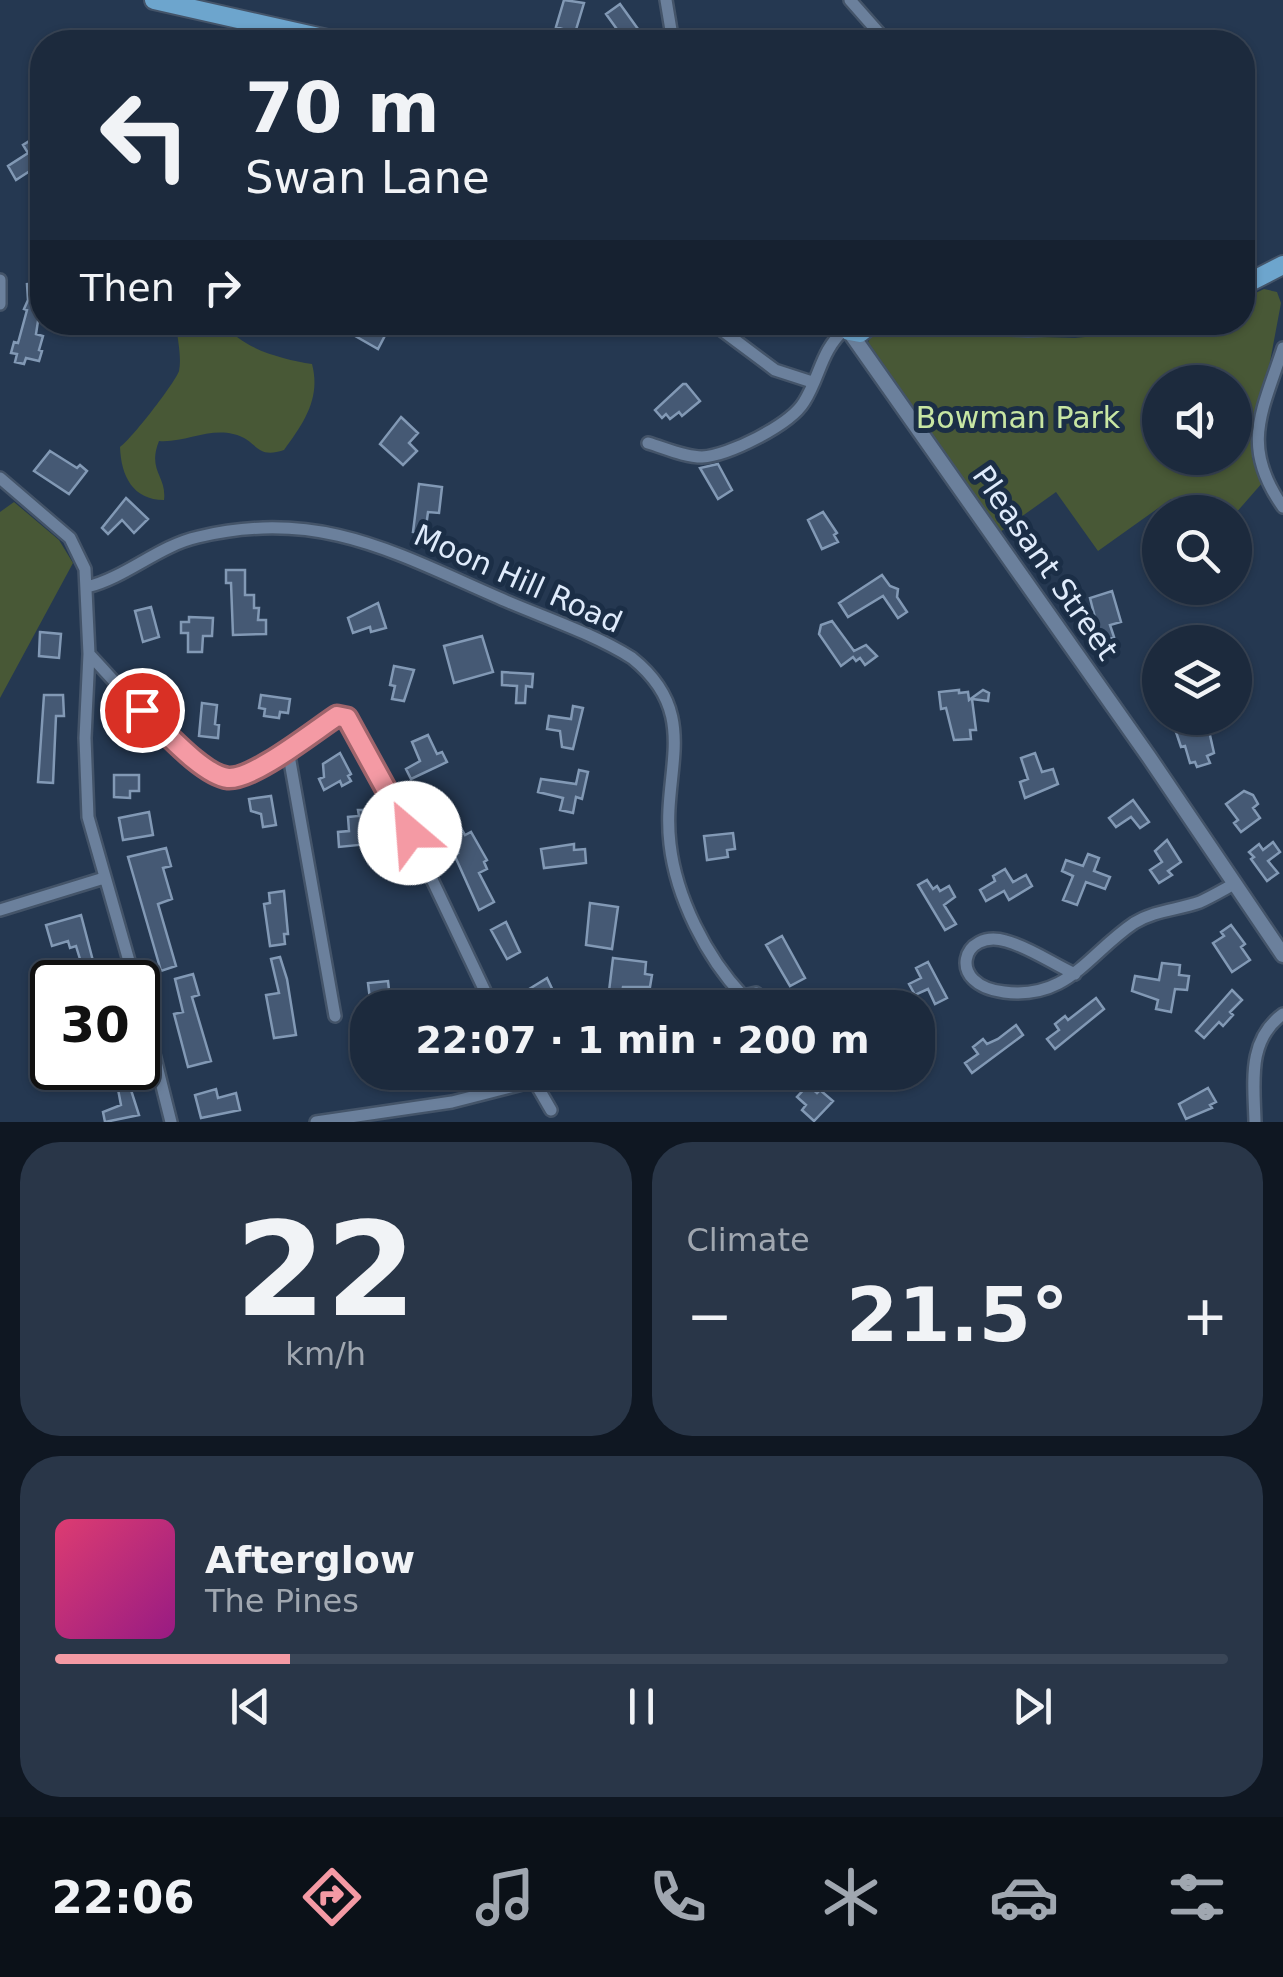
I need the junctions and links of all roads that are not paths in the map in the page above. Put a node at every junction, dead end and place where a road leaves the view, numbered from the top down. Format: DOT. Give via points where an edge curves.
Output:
graph roads {
  1 [pos="154,0"];
  2 [pos="666,0"];
  3 [pos="850,0"];
  4 [pos="288,30"];
  5 [pos="671,30"];
  6 [pos="876,30"];
  7 [pos="1283,265"];
  8 [pos="1255,279"];
  9 [pos="0,280"];
  10 [pos="0,304"];
  11 [pos="729,335"];
  12 [pos="846,335"];
  13 [pos="861,335"];
  14 [pos="1283,348"];
  15 [pos="812,382"];
  16 [pos="648,443"];
  17 [pos="0,478"];
  18 [pos="1283,507"];
  19 [pos="87,588"];
  20 [pos="90,654"];
  21 [pos="288,750"];
  22 [pos="104,878"];
  23 [pos="1234,884"];
  24 [pos="0,910"];
  25 [pos="1283,955"];
  26 [pos="129,960"];
  27 [pos="1076,974"];
  28 [pos="484,990"];
  29 [pos="733,990"];
  30 [pos="1283,1014"];
  31 [pos="335,1016"];
  32 [pos="160,1078"];
  33 [pos="490,1090"];
  34 [pos="539,1090"];
  35 [pos="551,1110"];
  36 [pos="353,1119"];
  37 [pos="171,1122"];
  38 [pos="316,1122"];
  39 [pos="1255,1122"];
  1 -- 4 [label="main road"];
  2 -- 5 [label="street"];
  3 -- 6 [label="street"];
  7 -- 8 [label="main road"];
  9 -- 10 [label="street"];
  11 -- 15 [label="street" via="776,370"];
  12 -- 15 [label="street" via="830,342"];
  13 -- 23 [label="street, Pleasant Street"];
  14 -- 18 [label="street" via="1256,442 1260,467"];
  15 -- 16 [label="street" via="797,412 732,451 701,457"];
  17 -- 19 [label="street" via="70,538"];
  19 -- 20 [label="street"];
  19 -- 29 [label="street, Moon Hill Road" via="197,537 267,528 328,531 376,545 632,658 662,690 672,715 668,826 679,883"];
  20 -- 21 [label="street" via="215,774 244,775"];
  20 -- 22 [label="street" via="88,808"];
  21 -- 28 [label="street" via="337,716 347,718"];
  21 -- 31 [label="street"];
  22 -- 24 [label="street"];
  22 -- 26 [label="street"];
  23 -- 25 [label="street, Pleasant Street"];
  23 -- 27 [label="street" via="1134,924"];
  27 -- 27 [label="street" via="1039,991 994,991 975,984 968,958 984,939 1006,941"];
  30 -- 39 [label="street" via="1269,1024 1258,1047"];
  32 -- 37 [label="street"];
  33 -- 36 [label="street"];
  34 -- 35 [label="street"];
  36 -- 38 [label="street"];
}
